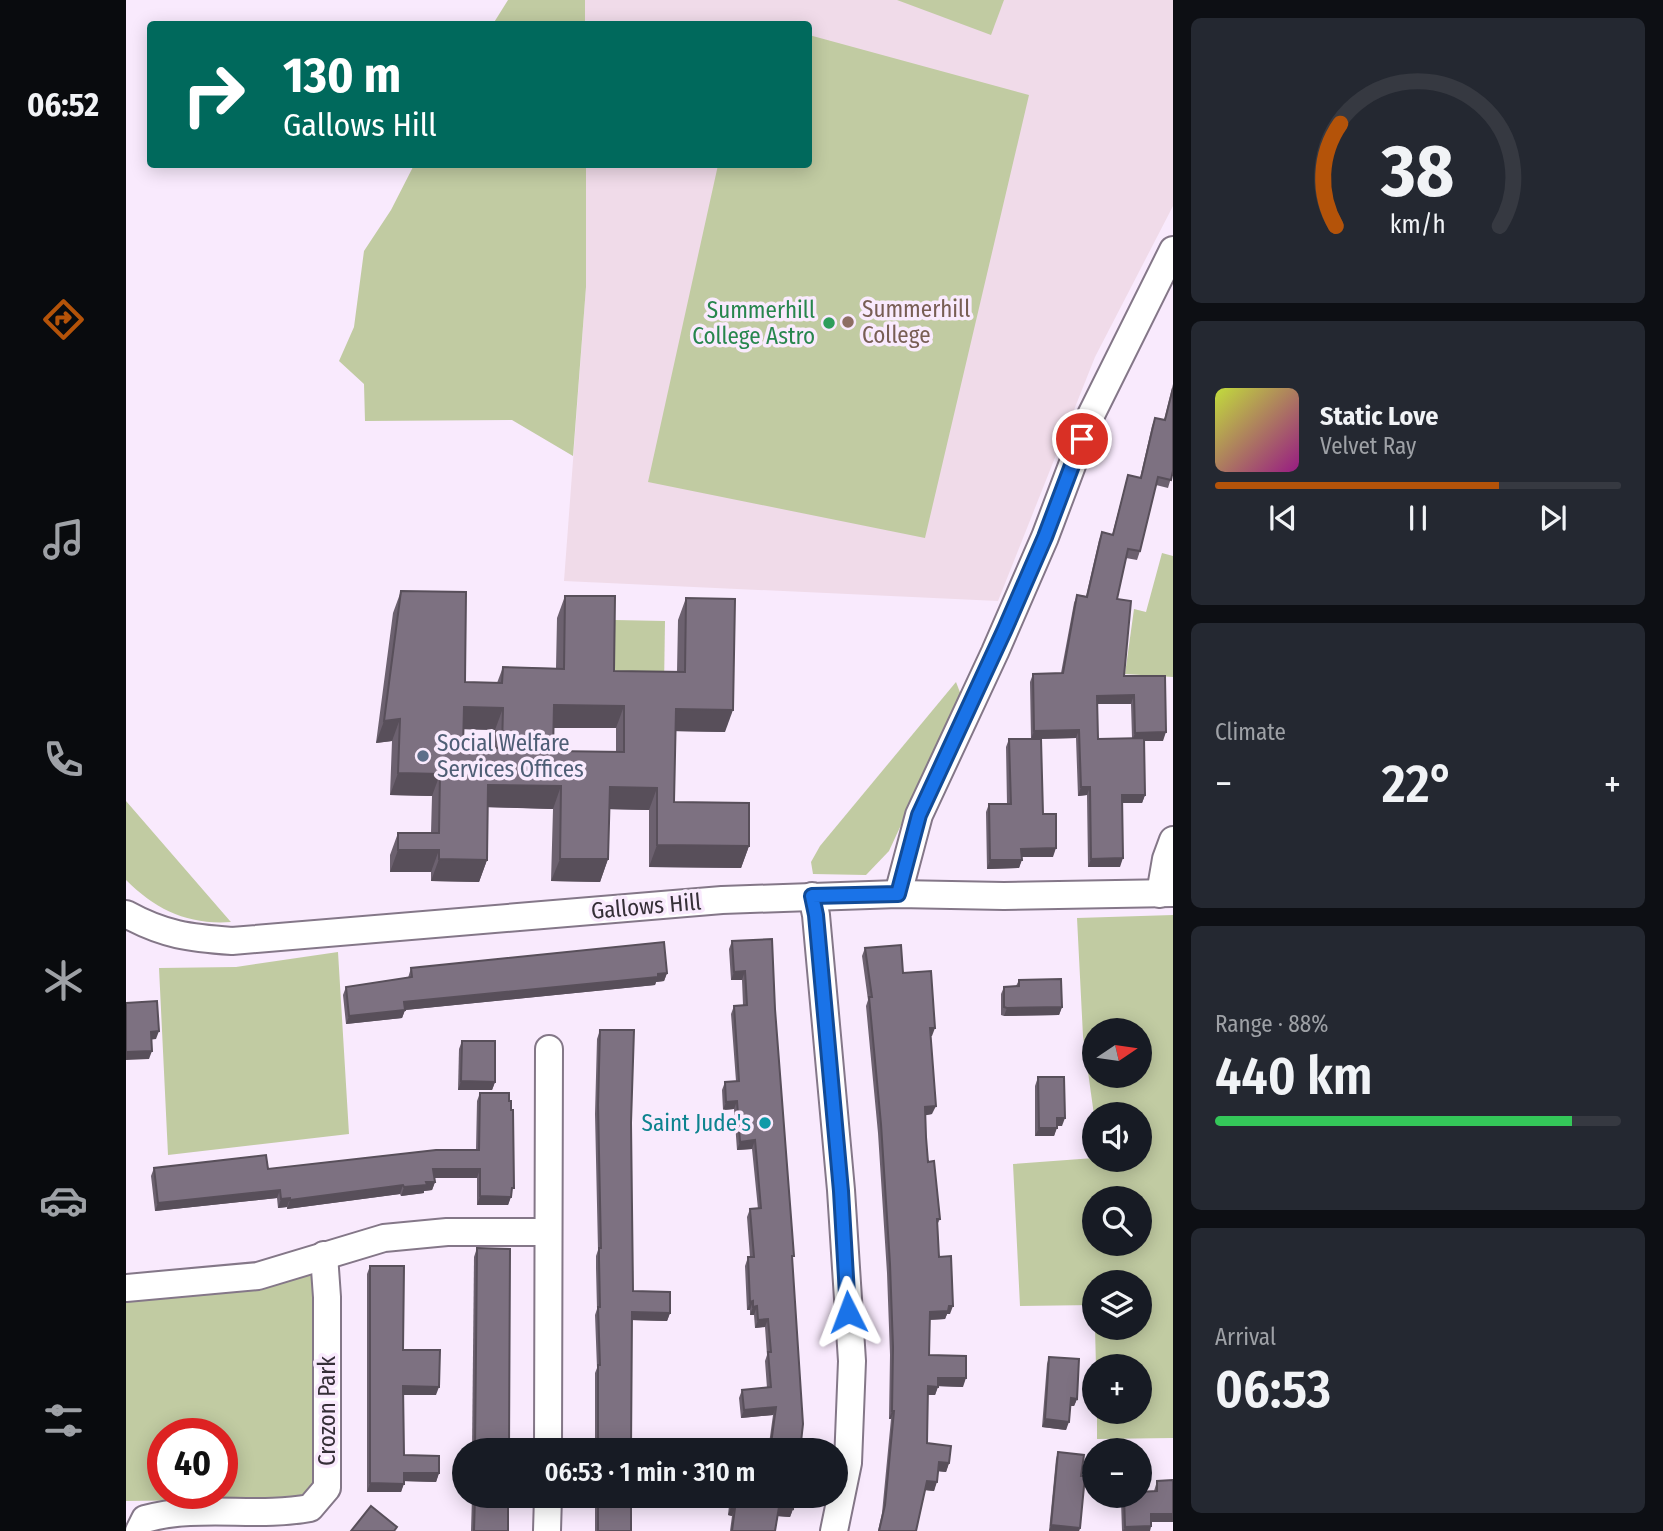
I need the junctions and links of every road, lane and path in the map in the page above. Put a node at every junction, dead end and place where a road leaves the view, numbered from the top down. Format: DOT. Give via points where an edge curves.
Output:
graph roads {
  1 [pos="1173,250"];
  2 [pos="1173,840"];
  3 [pos="1166,893"];
  4 [pos="898,894"];
  5 [pos="812,896"];
  6 [pos="126,914"];
  7 [pos="549,1049"];
  8 [pos="548,1232"];
  9 [pos="324,1255"];
  10 [pos="126,1288"];
  11 [pos="548,1438"];
  12 [pos="548,1508"];
  13 [pos="139,1531"];
  14 [pos="547,1531"];
  15 [pos="834,1531"];
  1 -- 4 [label="street" via="1091,415 1039,550 919,815"];
  2 -- 3 [label="street" via="1166,859"];
  3 -- 4 [label="street, Gallows Hill"];
  4 -- 5 [label="street, Gallows Hill"];
  5 -- 6 [label="street, Gallows Hill" via="232,941 188,938 150,928"];
  5 -- 15 [label="street" via="841,1191 852,1361 848,1463"];
  7 -- 8 [label="street"];
  8 -- 9 [label="street" via="447,1232 384,1238"];
  8 -- 11 [label="street"];
  9 -- 10 [label="street" via="258,1276"];
  9 -- 13 [label="street, Crozon Park" via="327,1488 310,1508 168,1512 145,1519"];
  12 -- 14 [label="street"];
}
